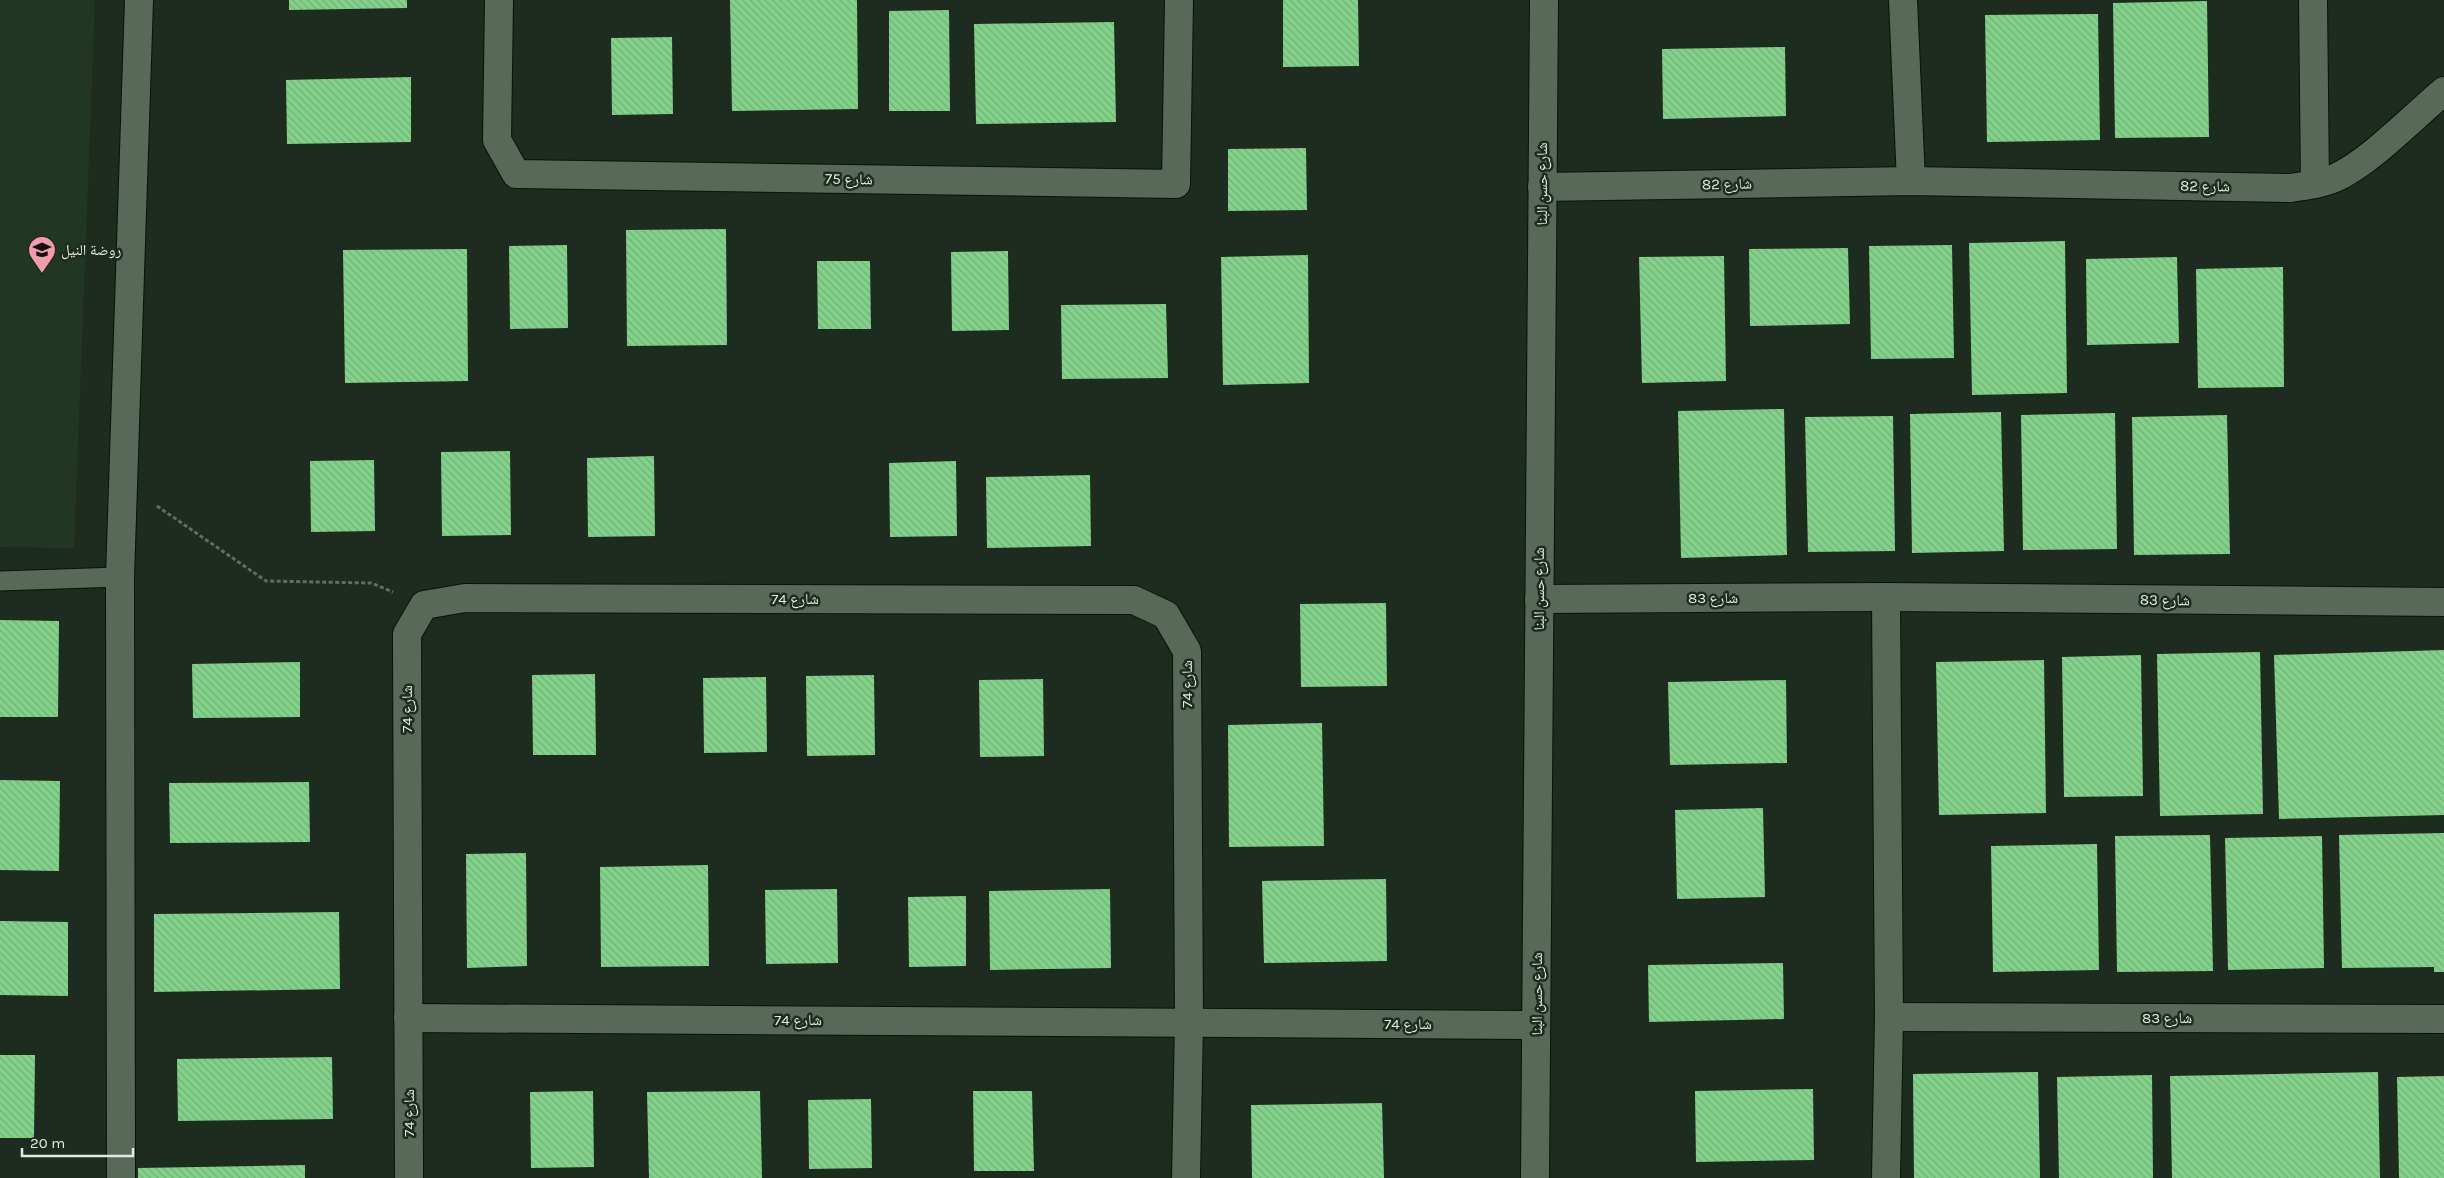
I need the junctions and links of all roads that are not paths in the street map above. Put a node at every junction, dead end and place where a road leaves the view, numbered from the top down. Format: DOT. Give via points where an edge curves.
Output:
graph roads {
  1 [pos="139,0"];
  2 [pos="498,0"];
  3 [pos="1179,0"];
  4 [pos="1544,0"];
  5 [pos="1903,0"];
  6 [pos="2313,0"];
  7 [pos="2444,91"];
  8 [pos="1911,181"];
  9 [pos="2315,184"];
  10 [pos="1542,187"];
  11 [pos="120,577"];
  12 [pos="0,581"];
  13 [pos="1886,597"];
  14 [pos="1539,599"];
  15 [pos="2444,602"];
  16 [pos="1889,1017"];
  17 [pos="408,1018"];
  18 [pos="2444,1019"];
  19 [pos="1189,1022"];
  20 [pos="1536,1025"];
  21 [pos="121,1178"];
  22 [pos="409,1178"];
  23 [pos="1186,1178"];
  24 [pos="1535,1178"];
  25 [pos="1886,1178"];
  1 -- 11 [label="street"];
  2 -- 3 [label="street, شارع 75" via="497,140 516,174 1176,184"];
  4 -- 10 [label="street, شارع حسن البنا"];
  5 -- 8 [label="street"];
  6 -- 9 [label="street"];
  7 -- 9 [label="street, شارع 82" via="2355,166"];
  8 -- 9 [label="street, شارع 82" via="2290,188"];
  8 -- 10 [label="street, شارع 82"];
  10 -- 14 [label="street, شارع حسن البنا"];
  11 -- 12 [label="lane"];
  11 -- 21 [label="street"];
  13 -- 14 [label="street, شارع 83"];
  13 -- 15 [label="street, شارع 83"];
  13 -- 16 [label="street"];
  14 -- 20 [label="street, شارع حسن البنا"];
  16 -- 18 [label="street, شارع 83"];
  16 -- 25 [label="street"];
  17 -- 19 [label="street, شارع 74"];
  17 -- 19 [label="street, شارع 74" via="407,634 424,605 465,598 1134,600 1166,615 1187,651"];
  17 -- 22 [label="street, شارع 74"];
  19 -- 20 [label="street, شارع 74"];
  19 -- 23 [label="street, شارع 74"];
  20 -- 24 [label="street, شارع حسن البنا"];
}
